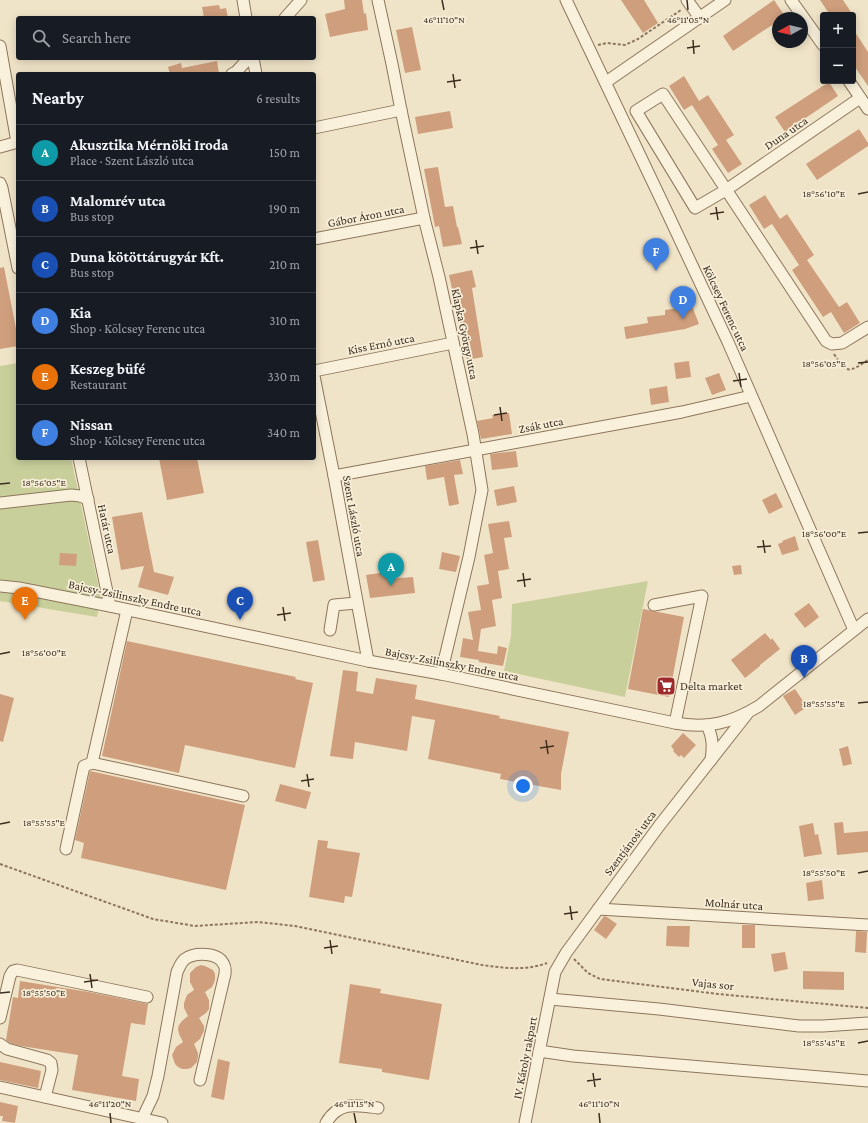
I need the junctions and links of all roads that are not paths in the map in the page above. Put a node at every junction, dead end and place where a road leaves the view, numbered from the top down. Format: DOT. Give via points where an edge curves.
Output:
graph roads {
  1 [pos="242,0"];
  2 [pos="301,0"];
  3 [pos="378,0"];
  4 [pos="566,0"];
  5 [pos="725,0"];
  6 [pos="791,0"];
  7 [pos="689,2"];
  8 [pos="246,16"];
  9 [pos="287,16"];
  10 [pos="700,18"];
  11 [pos="820,41"];
  12 [pos="0,46"];
  13 [pos="247,60"];
  14 [pos="253,60"];
  15 [pos="236,72"];
  16 [pos="256,72"];
  17 [pos="606,82"];
  18 [pos="851,84"];
  19 [pos="860,98"];
  20 [pos="868,109"];
  21 [pos="401,110"];
  22 [pos="316,128"];
  23 [pos="16,131"];
  24 [pos="16,143"];
  25 [pos="0,147"];
  26 [pos="0,183"];
  27 [pos="726,190"];
  28 [pos="424,218"];
  29 [pos="316,239"];
  30 [pos="16,258"];
  31 [pos="868,327"];
  32 [pos="453,343"];
  33 [pos="316,371"];
  34 [pos="316,386"];
  35 [pos="751,396"];
  36 [pos="476,450"];
  37 [pos="79,460"];
  38 [pos="334,476"];
  39 [pos="88,499"];
  40 [pos="0,503"];
  41 [pos="0,586"];
  42 [pos="357,603"];
  43 [pos="654,605"];
  44 [pos="110,606"];
  45 [pos="127,610"];
  46 [pos="868,619"];
  47 [pos="330,630"];
  48 [pos="854,630"];
  49 [pos="368,661"];
  50 [pos="440,674"];
  51 [pos="749,712"];
  52 [pos="675,723"];
  53 [pos="707,725"];
  54 [pos="711,761"];
  55 [pos="92,763"];
  56 [pos="243,796"];
  57 [pos="66,849"];
  58 [pos="598,909"];
  59 [pos="868,925"];
  60 [pos="147,997"];
  61 [pos="550,999"];
  62 [pos="0,1018"];
  63 [pos="868,1024"];
  64 [pos="0,1044"];
  65 [pos="539,1051"];
  66 [pos="200,1080"];
  67 [pos="868,1081"];
  68 [pos="0,1088"];
  69 [pos="45,1098"];
  70 [pos="378,1108"];
  71 [pos="142,1119"];
  72 [pos="162,1123"];
  73 [pos="326,1123"];
  74 [pos="525,1123"];
  1 -- 8 [label="street"];
  2 -- 9 [label="street"];
  3 -- 21 [label="street, Klapka György utca"];
  4 -- 17 [label="street, Kölcsey Ferenc utca"];
  5 -- 10 [label="street"];
  6 -- 11 [label="street"];
  7 -- 10 [label="street"];
  10 -- 17 [label="street"];
  12 -- 23 [label="street"];
  13 -- 15 [label="street"];
  14 -- 16 [label="street"];
  17 -- 35 [label="street, Kölcsey Ferenc utca"];
  18 -- 19 [label="street"];
  19 -- 20 [label="street"];
  19 -- 27 [label="street, Duna utca"];
  21 -- 22 [label="street"];
  21 -- 28 [label="street, Klapka György utca"];
  24 -- 25 [label="street"];
  26 -- 30 [label="street"];
  27 -- 27 [label="street" via="663,94 636,111 695,208"];
  27 -- 31 [label="street" via="826,341 832,344 842,343"];
  28 -- 29 [label="street, Gábor Áron utca"];
  28 -- 32 [label="street, Klapka György utca"];
  32 -- 33 [label="street, Kiss Ernő utca"];
  32 -- 36 [label="street, Klapka György utca"];
  34 -- 38 [label="street, Szent László utca"];
  35 -- 36 [label="street, Zsák utca" via="675,414"];
  35 -- 48 [label="street, Kölcsey Ferenc utca"];
  36 -- 38 [label="street, Zsák utca"];
  36 -- 50 [label="street, Klapka György utca" via="482,490 470,557"];
  37 -- 39 [label="street, Határ utca"];
  38 -- 42 [label="street, Szent László utca"];
  39 -- 40 [label="street" via="71,495"];
  39 -- 44 [label="street, Határ utca"];
  41 -- 44 [label="street, Bajcsy-Zsilinszky Endre utca"];
  42 -- 47 [label="street" via="334,605"];
  42 -- 49 [label="street, Szent László utca"];
  43 -- 52 [label="street" via="702,596"];
  44 -- 45 [label="street, Bajcsy-Zsilinszky Endre utca"];
  45 -- 49 [label="street, Bajcsy-Zsilinszky Endre utca"];
  45 -- 55 [label="street"];
  46 -- 48 [label="street, Bajcsy-Zsilinszky Endre utca"];
  48 -- 51 [label="street, Bajcsy-Zsilinszky Endre utca"];
  49 -- 50 [label="street, Bajcsy-Zsilinszky Endre utca"];
  50 -- 52 [label="street, Bajcsy-Zsilinszky Endre utca"];
  51 -- 53 [label="street, Bajcsy-Zsilinszky Endre utca" via="719,724"];
  51 -- 54 [label="street, Szentjánosi utca"];
  52 -- 53 [label="street, Bajcsy-Zsilinszky Endre utca"];
  53 -- 54 [label="street" via="713,744"];
  54 -- 58 [label="street, Szentjánosi utca"];
  55 -- 56 [label="street"];
  55 -- 57 [label="street" via="84,766"];
  58 -- 59 [label="street, Molnár utca"];
  58 -- 61 [label="street, Szentjánosi utca" via="566,952 555,972"];
  60 -- 62 [label="street" via="17,970 10,976"];
  61 -- 63 [label="street" via="799,1026"];
  61 -- 65 [label="street, IV. Károly rakpart"];
  64 -- 69 [label="street" via="7,1049 51,1063 52,1070"];
  65 -- 67 [label="street"];
  65 -- 74 [label="street, IV. Károly rakpart"];
  66 -- 71 [label="street" via="225,970 222,961 215,956 196,954 184,960 177,972 158,1076 153,1096"];
  68 -- 69 [label="street"];
  69 -- 71 [label="street"];
  70 -- 73 [label="street" via="345,1106 332,1114"];
  71 -- 72 [label="street"];
}
